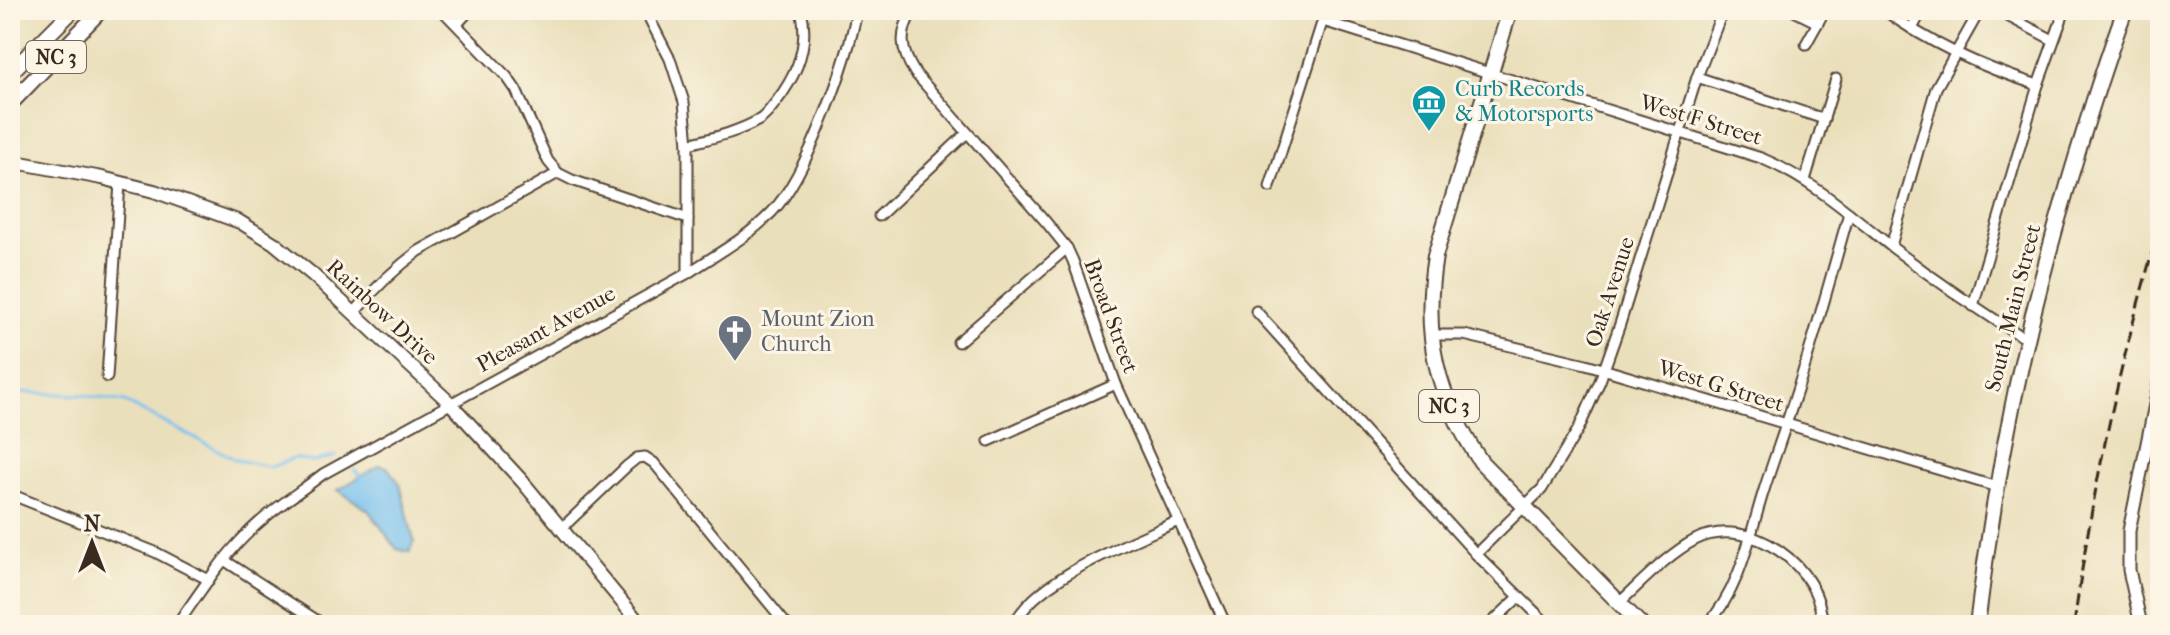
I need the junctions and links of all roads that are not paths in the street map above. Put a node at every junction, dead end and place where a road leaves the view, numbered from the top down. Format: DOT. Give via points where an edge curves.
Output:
graph roads {
  1 [pos="73,10"];
  2 [pos="101,10"];
  3 [pos="442,10"];
  4 [pos="470,10"];
  5 [pos="645,10"];
  6 [pos="801,10"];
  7 [pos="857,10"];
  8 [pos="913,10"];
  9 [pos="1326,10"];
  10 [pos="1510,10"];
  11 [pos="1723,10"];
  12 [pos="1792,10"];
  13 [pos="1825,10"];
  14 [pos="1884,10"];
  15 [pos="1922,10"];
  16 [pos="1980,10"];
  17 [pos="1996,10"];
  18 [pos="2065,10"];
  19 [pos="2120,12"];
  20 [pos="1323,21"];
  21 [pos="1818,23"];
  22 [pos="457,24"];
  23 [pos="1912,29"];
  24 [pos="2053,40"];
  25 [pos="1806,44"];
  26 [pos="1957,53"];
  27 [pos="10,73"];
  28 [pos="1490,73"];
  29 [pos="1697,77"];
  30 [pos="1836,79"];
  31 [pos="2038,85"];
  32 [pos="10,104"];
  33 [pos="1824,119"];
  34 [pos="1680,132"];
  35 [pos="967,133"];
  36 [pos="688,144"];
  37 [pos="10,161"];
  38 [pos="558,173"];
  39 [pos="1805,180"];
  40 [pos="120,183"];
  41 [pos="1270,187"];
  42 [pos="1849,213"];
  43 [pos="879,216"];
  44 [pos="688,219"];
  45 [pos="1891,246"];
  46 [pos="1067,248"];
  47 [pos="688,273"];
  48 [pos="1973,306"];
  49 [pos="1256,311"];
  50 [pos="354,313"];
  51 [pos="1431,335"];
  52 [pos="2026,339"];
  53 [pos="958,342"];
  54 [pos="1604,370"];
  55 [pos="107,377"];
  56 [pos="2160,380"];
  57 [pos="1116,384"];
  58 [pos="450,403"];
  59 [pos="1786,425"];
  60 [pos="989,441"];
  61 [pos="1997,487"];
  62 [pos="10,494"];
  63 [pos="1525,506"];
  64 [pos="1178,521"];
  65 [pos="561,529"];
  66 [pos="1751,538"];
  67 [pos="1476,554"];
  68 [pos="224,560"];
  69 [pos="209,580"];
  70 [pos="1519,597"];
  71 [pos="1619,603"];
  72 [pos="177,625"];
  73 [pos="324,625"];
  74 [pos="641,625"];
  75 [pos="787,625"];
  76 [pos="1014,625"];
  77 [pos="1226,625"];
  78 [pos="1489,625"];
  79 [pos="1548,625"];
  80 [pos="1641,625"];
  81 [pos="1707,625"];
  82 [pos="1822,625"];
  83 [pos="1977,625"];
  84 [pos="2141,625"];
  1 -- 27 [label="main road, NC 3"];
  2 -- 32 [label="main road, NC 3"];
  3 -- 22 [label="street"];
  4 -- 22 [label="street"];
  5 -- 36 [label="street" via="677,77"];
  6 -- 36 [label="street" via="804,51 788,87 763,118"];
  7 -- 47 [label="street, Pleasant Avenue" via="829,101 785,196 738,241"];
  8 -- 35 [label="street, Broad Street" via="902,38 910,66"];
  9 -- 20 [label="street"];
  10 -- 28 [label="main road, NC 3"];
  11 -- 29 [label="street, Oak Avenue"];
  12 -- 21 [label="street"];
  13 -- 21 [label="street"];
  14 -- 23 [label="street"];
  15 -- 23 [label="street"];
  16 -- 26 [label="street"];
  17 -- 24 [label="street"];
  18 -- 24 [label="street"];
  19 -- 52 [label="main road, South Main Street"];
  20 -- 28 [label="street, West F Street"];
  20 -- 41 [label="street"];
  21 -- 25 [label="street"];
  22 -- 38 [label="street" via="516,90"];
  23 -- 26 [label="street"];
  24 -- 31 [label="street"];
  26 -- 31 [label="street"];
  26 -- 45 [label="street" via="1936,88"];
  28 -- 34 [label="street, West F Street"];
  28 -- 51 [label="main road, NC 3" via="1435,256"];
  29 -- 33 [label="street"];
  29 -- 34 [label="street, Oak Avenue"];
  30 -- 33 [label="street"];
  31 -- 48 [label="street"];
  33 -- 39 [label="street"];
  34 -- 39 [label="street, West F Street" via="1761,158"];
  34 -- 54 [label="street, Oak Avenue"];
  35 -- 43 [label="street"];
  35 -- 46 [label="street, Broad Street"];
  36 -- 44 [label="street"];
  37 -- 40 [label="main road, Rainbow Drive"];
  38 -- 44 [label="street"];
  38 -- 50 [label="street" via="419,251"];
  39 -- 42 [label="street, West F Street"];
  40 -- 50 [label="main road, Rainbow Drive" via="240,222 274,243"];
  40 -- 55 [label="street"];
  42 -- 45 [label="street, West F Street"];
  42 -- 59 [label="street"];
  44 -- 47 [label="street"];
  45 -- 48 [label="street, West F Street"];
  46 -- 53 [label="street"];
  46 -- 57 [label="street, Broad Street"];
  47 -- 58 [label="street, Pleasant Avenue"];
  48 -- 52 [label="street, West F Street"];
  49 -- 67 [label="street"];
  50 -- 58 [label="main road, Rainbow Drive"];
  51 -- 54 [label="street, West G Street" via="1464,335"];
  51 -- 63 [label="main road, NC 3" via="1442,386 1463,435 1481,462"];
  52 -- 61 [label="main road, South Main Street"];
  54 -- 59 [label="street, West G Street"];
  54 -- 63 [label="street, Oak Avenue" via="1561,461"];
  56 -- 84 [label="street" via="2129,531 2129,570"];
  57 -- 60 [label="street"];
  57 -- 64 [label="street, Broad Street"];
  58 -- 65 [label="main road, Rainbow Drive"];
  58 -- 68 [label="street, Pleasant Avenue" via="323,474 275,510"];
  59 -- 61 [label="street, West G Street"];
  59 -- 66 [label="street"];
  61 -- 83 [label="main road, South Main Street"];
  62 -- 69 [label="street" via="155,552"];
  63 -- 67 [label="street, Oak Avenue"];
  63 -- 71 [label="main road, NC 3"];
  64 -- 76 [label="street" via="1080,566 1023,609"];
  64 -- 77 [label="street, Broad Street"];
  65 -- 74 [label="main road, Rainbow Drive"];
  65 -- 75 [label="street" via="627,466 645,457"];
  66 -- 71 [label="street" via="1718,534 1696,540"];
  66 -- 81 [label="street" via="1732,589"];
  66 -- 82 [label="street" via="1770,544 1808,579 1820,601"];
  67 -- 70 [label="street"];
  68 -- 69 [label="street, Pleasant Avenue"];
  68 -- 73 [label="street"];
  69 -- 72 [label="street, Pleasant Avenue"];
  70 -- 78 [label="street"];
  70 -- 79 [label="street"];
  71 -- 80 [label="main road, NC 3"];
}
